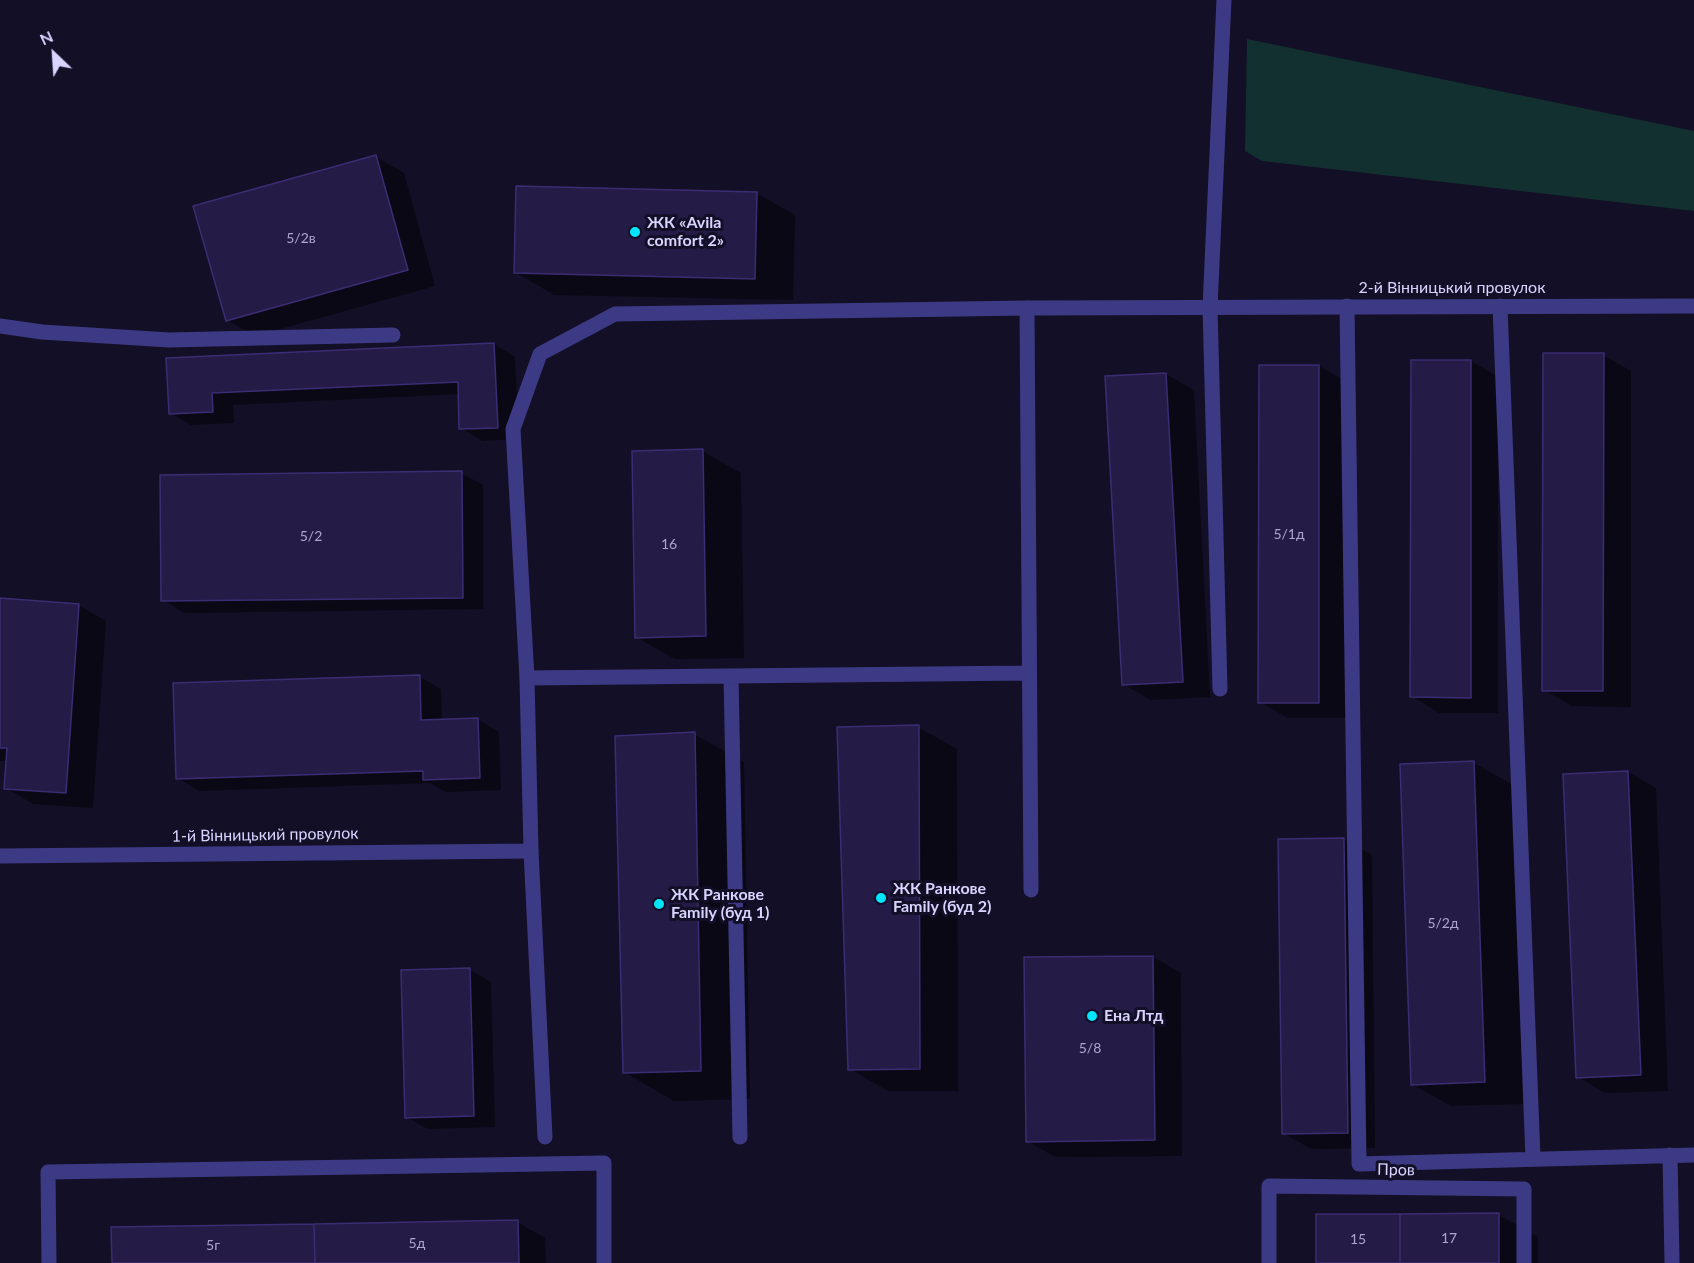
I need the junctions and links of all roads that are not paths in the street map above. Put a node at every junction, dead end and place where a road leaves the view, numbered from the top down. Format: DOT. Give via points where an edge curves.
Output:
graph roads {
  1 [pos="1224,0"];
  2 [pos="1347,306"];
  3 [pos="1500,306"];
  4 [pos="1694,306"];
  5 [pos="1210,307"];
  6 [pos="1027,308"];
  7 [pos="0,326"];
  8 [pos="393,335"];
  9 [pos="1029,673"];
  10 [pos="731,676"];
  11 [pos="527,678"];
  12 [pos="1220,688"];
  13 [pos="531,851"];
  14 [pos="0,856"];
  15 [pos="1031,890"];
  16 [pos="545,1137"];
  17 [pos="740,1137"];
  18 [pos="1670,1155"];
  19 [pos="1694,1155"];
  20 [pos="1533,1158"];
  21 [pos="49,1263"];
  22 [pos="604,1263"];
  23 [pos="1269,1263"];
  24 [pos="1524,1263"];
  25 [pos="1672,1263"];
  1 -- 5 [label="street"];
  2 -- 3 [label="street, 2-й Вінницький провулок"];
  2 -- 5 [label="street, 2-й Вінницький провулок"];
  2 -- 20 [label="street" via="1359,1164"];
  3 -- 4 [label="street, 2-й Вінницький провулок"];
  3 -- 20 [label="street"];
  5 -- 6 [label="street, 2-й Вінницький провулок"];
  5 -- 12 [label="street"];
  6 -- 9 [label="street"];
  6 -- 11 [label="street, 2-й Вінницький провулок" via="615,314 540,354 513,429"];
  7 -- 8 [label="street" via="169,340"];
  9 -- 10 [label="street"];
  9 -- 15 [label="street"];
  10 -- 11 [label="street"];
  10 -- 17 [label="street"];
  11 -- 13 [label="street, 2-й Вінницький провулок"];
  13 -- 14 [label="street, 1-й Вінницький провулок"];
  13 -- 16 [label="street, 2-й Вінницький провулок"];
  18 -- 19 [label="street"];
  18 -- 20 [label="street"];
  18 -- 25 [label="street"];
  21 -- 22 [label="street" via="48,1172 604,1163"];
  23 -- 24 [label="street, Пров" via="1269,1186 1524,1189"];
}
